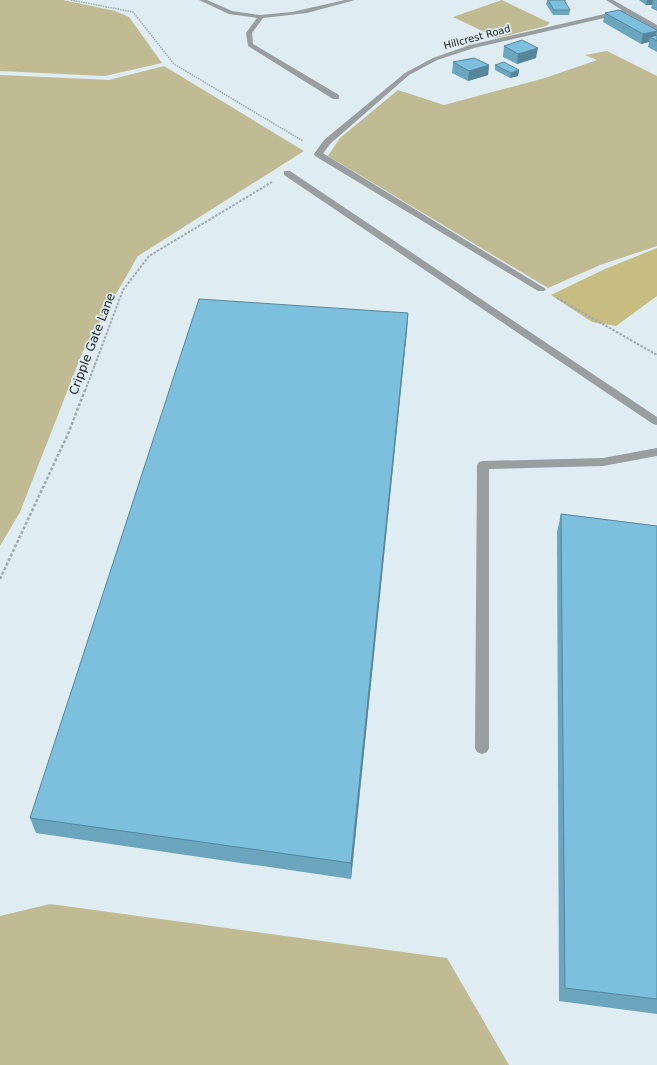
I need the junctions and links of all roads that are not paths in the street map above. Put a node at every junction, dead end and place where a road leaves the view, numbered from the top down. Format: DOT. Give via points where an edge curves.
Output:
graph roads {
  1 [pos="202,0"];
  2 [pos="352,0"];
  3 [pos="609,0"];
  4 [pos="625,11"];
  5 [pos="262,16"];
  6 [pos="657,28"];
  7 [pos="336,97"];
  8 [pos="287,173"];
  9 [pos="541,289"];
  10 [pos="657,422"];
  11 [pos="657,452"];
  12 [pos="482,748"];
  1 -- 5 [label="street" via="230,13"];
  2 -- 5 [label="street" via="295,15"];
  3 -- 4 [label="street"];
  4 -- 6 [label="street"];
  4 -- 9 [label="street, Hillcrest Road" via="472,46 435,59 407,74 327,142 318,154"];
  5 -- 7 [label="street" via="249,33 250,45"];
  8 -- 10 [label="street"];
  11 -- 12 [label="street" via="603,462 483,465"];
}
